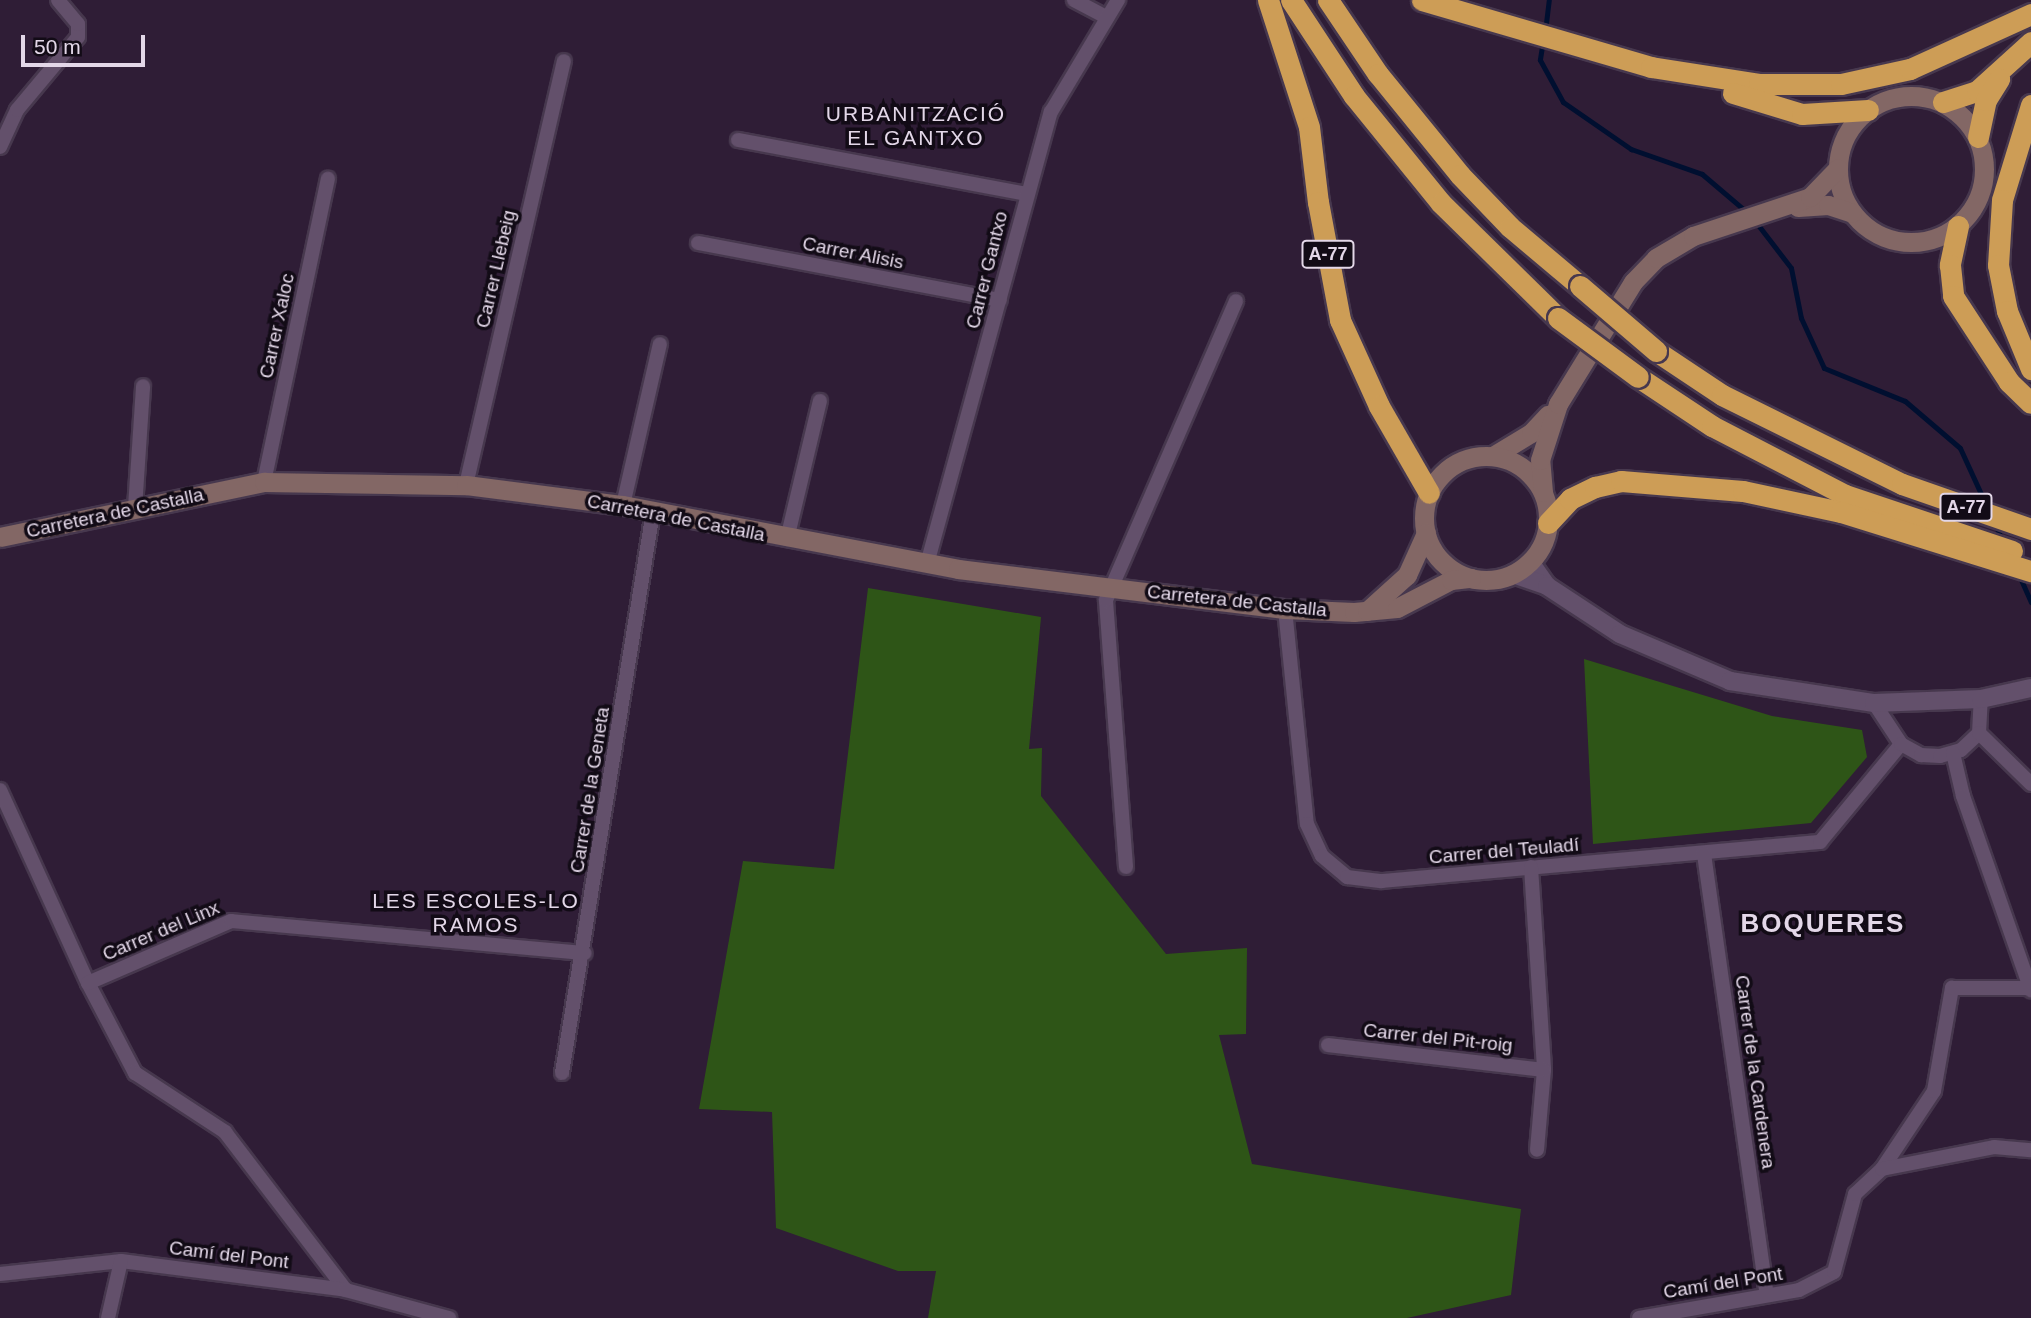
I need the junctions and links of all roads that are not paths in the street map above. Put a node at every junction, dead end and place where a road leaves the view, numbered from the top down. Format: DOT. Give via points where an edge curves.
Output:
graph roads {
  1 [pos="58,0"];
  2 [pos="1074,0"];
  3 [pos="1118,0"];
  4 [pos="1268,0"];
  5 [pos="1291,0"];
  6 [pos="1328,0"];
  7 [pos="1422,0"];
  8 [pos="2031,14"];
  9 [pos="1106,17"];
  10 [pos="2031,42"];
  11 [pos="564,61"];
  12 [pos="1651,67"];
  13 [pos="2006,69"];
  14 [pos="1943,103"];
  15 [pos="2031,105"];
  16 [pos="1868,110"];
  17 [pos="1978,137"];
  18 [pos="737,140"];
  19 [pos="0,147"];
  20 [pos="1838,169"];
  21 [pos="328,179"];
  22 [pos="1026,194"];
  23 [pos="1783,209"];
  24 [pos="1852,213"];
  25 [pos="1958,226"];
  26 [pos="698,243"];
  27 [pos="1000,300"];
  28 [pos="1236,301"];
  29 [pos="660,344"];
  30 [pos="2031,369"];
  31 [pos="144,386"];
  32 [pos="820,401"];
  33 [pos="2031,403"];
  34 [pos="1558,404"];
  35 [pos="1493,456"];
  36 [pos="264,482"];
  37 [pos="466,485"];
  38 [pos="1543,492"];
  39 [pos="1429,494"];
  40 [pos="623,505"];
  41 [pos="135,508"];
  42 [pos="653,512"];
  43 [pos="1548,523"];
  44 [pos="2031,529"];
  45 [pos="1926,532"];
  46 [pos="1426,533"];
  47 [pos="0,537"];
  48 [pos="787,539"];
  49 [pos="2031,556"];
  50 [pos="1530,562"];
  51 [pos="927,564"];
  52 [pos="2031,571"];
  53 [pos="1513,574"];
  54 [pos="1471,578"];
  55 [pos="1547,586"];
  56 [pos="1114,587"];
  57 [pos="1285,609"];
  58 [pos="1360,612"];
  59 [pos="2028,689"];
  60 [pos="1981,699"];
  61 [pos="1874,703"];
  62 [pos="1979,733"];
  63 [pos="1901,744"];
  64 [pos="1953,753"];
  65 [pos="2031,784"];
  66 [pos="0,790"];
  67 [pos="1704,854"];
  68 [pos="1126,867"];
  69 [pos="1531,867"];
  70 [pos="585,953"];
  71 [pos="88,984"];
  72 [pos="2031,989"];
  73 [pos="1328,1045"];
  74 [pos="1544,1070"];
  75 [pos="562,1073"];
  76 [pos="1537,1150"];
  77 [pos="2031,1150"];
  78 [pos="1882,1169"];
  79 [pos="121,1261"];
  80 [pos="0,1274"];
  81 [pos="346,1290"];
  82 [pos="1768,1295"];
  83 [pos="108,1318"];
  84 [pos="449,1318"];
  85 [pos="1639,1318"];
  1 -- 19 [label="street" via="78,24 78,37 17,110"];
  2 -- 9 [label="street"];
  3 -- 9 [label="street, Carrer Gantxo"];
  4 -- 39 [label="highway, A-77" via="1309,127 1340,320 1379,406"];
  5 -- 45 [label="highway, A-77, bridge" via="1354,96 1441,203 1558,318 1712,426"];
  6 -- 44 [label="highway, A-77, bridge" via="1378,74 1460,175 1510,228 1656,351 1722,395 1902,484"];
  7 -- 12 [label="highway"];
  8 -- 12 [label="highway" via="1910,68 1841,84 1759,84"];
  9 -- 22 [label="street, Carrer Gantxo" via="1051,112"];
  10 -- 13 [label="highway"];
  11 -- 37 [label="street, Carrer Llebeig"];
  12 -- 16 [label="highway" via="1687,84 1752,96 1802,114"];
  13 -- 14 [label="highway" via="1976,91"];
  13 -- 17 [label="highway" via="1986,100"];
  14 -- 16 [label="main road" via="1905,96"];
  14 -- 17 [label="main road" via="1963,117"];
  15 -- 30 [label="highway" via="2001,201 1998,265 2007,311"];
  16 -- 20 [label="main road" via="1842,146"];
  17 -- 25 [label="main road" via="1984,156 1982,185 1971,212"];
  18 -- 22 [label="street"];
  20 -- 23 [label="main road" via="1810,197"];
  20 -- 24 [label="main road" via="1841,192"];
  21 -- 36 [label="street, Carrer Xaloc"];
  22 -- 27 [label="street, Carrer Gantxo"];
  23 -- 24 [label="main road" via="1828,205"];
  23 -- 34 [label="main road" via="1707,230 1656,258 1633,282"];
  24 -- 25 [label="main road" via="1883,237 1902,242 1931,239"];
  25 -- 33 [label="highway" via="1950,265 1953,296 2009,382"];
  26 -- 27 [label="street, Carrer Alisis"];
  27 -- 51 [label="street, Carrer Gantxo"];
  28 -- 56 [label="street"];
  29 -- 40 [label="street"];
  31 -- 41 [label="street"];
  32 -- 48 [label="street"];
  34 -- 35 [label="main road" via="1531,433"];
  34 -- 38 [label="main road" via="1540,460"];
  35 -- 38 [label="main road" via="1531,474"];
  35 -- 39 [label="main road" via="1455,464"];
  36 -- 37 [label="main road, Carretera de Castalla"];
  36 -- 41 [label="main road, Carretera de Castalla"];
  37 -- 40 [label="main road, Carretera de Castalla"];
  38 -- 43 [label="main road"];
  39 -- 46 [label="main road" via="1424,513"];
  40 -- 42 [label="main road, Carretera de Castalla"];
  41 -- 47 [label="main road, Carretera de Castalla"];
  42 -- 48 [label="main road, Carretera de Castalla"];
  42 -- 70 [label="street, Carrer de la Geneta"];
  43 -- 45 [label="highway, A-77" via="1570,499 1621,481 1755,494"];
  43 -- 50 [label="main road"];
  45 -- 49 [label="highway, A-77"];
  45 -- 52 [label="highway, A-77"];
  46 -- 54 [label="main road" via="1442,562"];
  46 -- 58 [label="main road" via="1407,575"];
  48 -- 51 [label="main road, Carretera de Castalla"];
  50 -- 53 [label="main road"];
  50 -- 55 [label="street"];
  51 -- 56 [label="main road, Carretera de Castalla"];
  53 -- 54 [label="main road" via="1492,580"];
  53 -- 55 [label="street"];
  54 -- 58 [label="main road, Carretera de Castalla" via="1451,580 1397,608"];
  55 -- 61 [label="street" via="1620,634 1731,681"];
  56 -- 57 [label="main road, Carretera de Castalla"];
  56 -- 68 [label="street" via="1106,600"];
  57 -- 58 [label="main road, Carretera de Castalla"];
  57 -- 69 [label="street, Carrer del Teuladí" via="1307,824 1322,856 1347,877 1382,881"];
  59 -- 60 [label="street"];
  60 -- 61 [label="street"];
  60 -- 62 [label="street"];
  61 -- 63 [label="street"];
  62 -- 64 [label="street"];
  62 -- 65 [label="street"];
  63 -- 64 [label="street" via="1921,755"];
  63 -- 67 [label="street, Carrer del Teuladí" via="1820,842"];
  64 -- 72 [label="street" via="1963,796"];
  66 -- 71 [label="street"];
  67 -- 69 [label="street, Carrer del Teuladí"];
  67 -- 82 [label="street, Carrer de la Cardenera"];
  69 -- 74 [label="street, Carrer del Pit-roig"];
  70 -- 71 [label="street, Carrer del Linx" via="231,921"];
  70 -- 75 [label="street, Carrer de la Geneta"];
  71 -- 81 [label="street" via="135,1073 225,1132"];
  72 -- 78 [label="street, Camí del Pont" via="1952,988 1934,1091"];
  73 -- 74 [label="street, Carrer del Pit-roig"];
  74 -- 76 [label="street, Carrer del Pit-roig"];
  77 -- 78 [label="street" via="1994,1147"];
  78 -- 82 [label="street, Camí del Pont" via="1855,1194 1834,1272 1799,1290"];
  79 -- 80 [label="street, Camí del Pont"];
  79 -- 81 [label="street, Camí del Pont"];
  79 -- 83 [label="street"];
  81 -- 84 [label="street, Camí del Pont"];
  82 -- 85 [label="street, Camí del Pont"];
}
